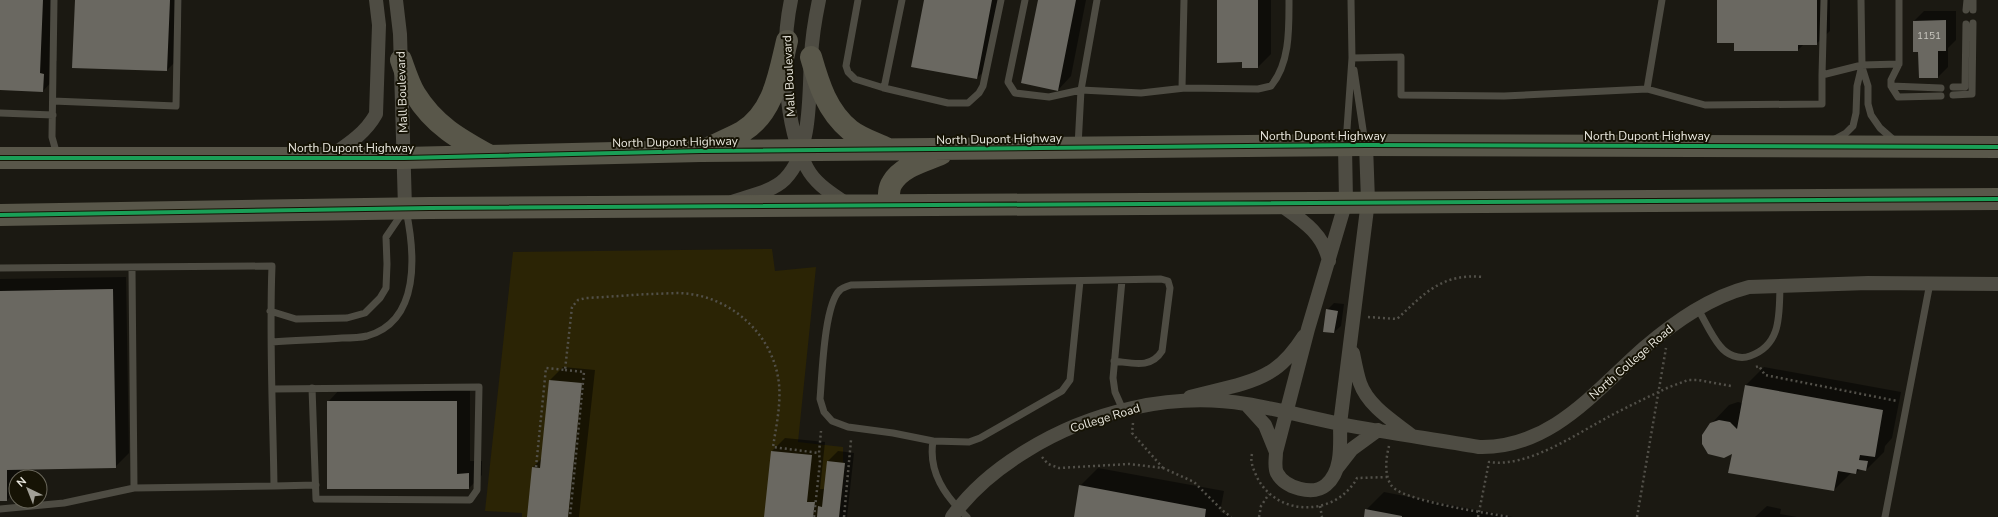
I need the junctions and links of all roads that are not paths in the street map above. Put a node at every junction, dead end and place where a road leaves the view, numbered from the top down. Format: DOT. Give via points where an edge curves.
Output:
graph roads {
  1 [pos="54,0"];
  2 [pos="178,0"];
  3 [pos="376,0"];
  4 [pos="396,0"];
  5 [pos="790,0"];
  6 [pos="819,0"];
  7 [pos="858,0"];
  8 [pos="902,0"];
  9 [pos="1001,0"];
  10 [pos="1025,0"];
  11 [pos="1097,0"];
  12 [pos="1184,0"];
  13 [pos="1289,0"];
  14 [pos="1351,0"];
  15 [pos="1662,0"];
  16 [pos="1824,0"];
  17 [pos="1861,0"];
  18 [pos="1899,0"];
  19 [pos="1966,0"];
  20 [pos="1973,0"];
  21 [pos="787,40"];
  22 [pos="811,58"];
  23 [pos="1352,58"];
  24 [pos="401,60"];
  25 [pos="1899,64"];
  26 [pos="1862,65"];
  27 [pos="1822,75"];
  28 [pos="1891,86"];
  29 [pos="1953,87"];
  30 [pos="884,88"];
  31 [pos="1182,88"];
  32 [pos="1647,89"];
  33 [pos="1081,90"];
  34 [pos="1953,95"];
  35 [pos="53,101"];
  36 [pos="0,113"];
  37 [pos="53,116"];
  38 [pos="1356,145"];
  39 [pos="1808,147"];
  40 [pos="1902,147"];
  41 [pos="1998,147"];
  42 [pos="1078,148"];
  43 [pos="953,149"];
  44 [pos="889,150"];
  45 [pos="702,151"];
  46 [pos="800,151"];
  47 [pos="491,156"];
  48 [pos="0,158"];
  49 [pos="328,158"];
  50 [pos="404,158"];
  51 [pos="58,159"];
  52 [pos="1998,199"];
  53 [pos="1346,201"];
  54 [pos="1368,201"];
  55 [pos="1276,202"];
  56 [pos="848,205"];
  57 [pos="889,205"];
  58 [pos="718,206"];
  59 [pos="405,208"];
  60 [pos="0,215"];
  61 [pos="1329,261"];
  62 [pos="0,268"];
  63 [pos="132,268"];
  64 [pos="1122,280"];
  65 [pos="1080,281"];
  66 [pos="1930,283"];
  67 [pos="1998,284"];
  68 [pos="1780,286"];
  69 [pos="1698,309"];
  70 [pos="270,311"];
  71 [pos="1308,329"];
  72 [pos="272,342"];
  73 [pos="1350,344"];
  74 [pos="1114,361"];
  75 [pos="312,388"];
  76 [pos="273,389"];
  77 [pos="1173,402"];
  78 [pos="1246,404"];
  79 [pos="1123,410"];
  80 [pos="1288,412"];
  81 [pos="1340,424"];
  82 [pos="1378,430"];
  83 [pos="1412,436"];
  84 [pos="933,441"];
  85 [pos="1276,452"];
  86 [pos="1337,468"];
  87 [pos="316,485"];
  88 [pos="274,486"];
  89 [pos="134,488"];
  90 [pos="0,508"];
  91 [pos="959,514"];
  92 [pos="1885,517"];
  1 -- 35 [label="lane"];
  2 -- 35 [label="lane" via="176,106"];
  3 -- 49 [label="street, Mall Boulevard" via="379,25 376,114 371,124 358,137"];
  4 -- 24 [label="street, Mall Boulevard"];
  5 -- 21 [label="street, Mall Boulevard"];
  6 -- 22 [label="street, Mall Boulevard"];
  7 -- 30 [label="lane" via="846,66 855,79"];
  8 -- 30 [label="lane"];
  9 -- 30 [label="lane" via="983,86 973,99 961,104 948,103"];
  10 -- 33 [label="lane" via="1008,82 1011,88 1015,93 1049,97"];
  11 -- 33 [label="lane"];
  12 -- 31 [label="lane"];
  13 -- 31 [label="lane" via="1289,36 1279,77 1271,86 1258,89"];
  14 -- 23 [label="lane"];
  15 -- 32 [label="lane"];
  16 -- 27 [label="lane"];
  17 -- 26 [label="lane"];
  18 -- 25 [label="lane"];
  19 -- 20 [label="lane" via="1970,10"];
  21 -- 45 [label="highway" via="776,87 758,120 742,132"];
  21 -- 46 [label="street, Mall Boulevard" via="789,113"];
  22 -- 44 [label="highway" via="820,88 832,112 851,130"];
  22 -- 46 [label="street, Mall Boulevard" via="808,122"];
  23 -- 32 [label="lane" via="1401,57 1401,95 1504,96"];
  23 -- 38 [label="lane"];
  23 -- 38 [label="lane"];
  24 -- 47 [label="highway" via="414,93 442,127 456,138"];
  24 -- 50 [label="street, Mall Boulevard"];
  25 -- 26 [label="lane"];
  25 -- 28 [label="lane" via="1891,80"];
  26 -- 27 [label="lane"];
  26 -- 39 [label="lane" via="1853,126 1838,138"];
  26 -- 40 [label="lane" via="1868,86 1871,115 1880,128"];
  27 -- 32 [label="lane" via="1822,104 1705,105"];
  28 -- 28 [label="lane" via="1941,92 1898,97"];
  29 -- 34 [label="lane" via="1965,87 1970,23 1972,94"];
  31 -- 33 [label="lane" via="1142,93"];
  33 -- 42 [label="lane"];
  35 -- 37 [label="lane"];
  36 -- 37 [label="lane"];
  37 -- 51 [label="lane" via="52,137"];
  38 -- 39 [label="highway, North Dupont Highway"];
  38 -- 42 [label="highway, North Dupont Highway"];
  38 -- 53 [label="street"];
  38 -- 54 [label="street"];
  39 -- 40 [label="highway, North Dupont Highway"];
  40 -- 41 [label="highway, North Dupont Highway"];
  42 -- 43 [label="highway, North Dupont Highway"];
  43 -- 44 [label="highway, North Dupont Highway"];
  43 -- 57 [label="highway" via="907,168 900,174 892,183"];
  44 -- 46 [label="highway, North Dupont Highway"];
  45 -- 46 [label="highway, North Dupont Highway"];
  45 -- 47 [label="highway, North Dupont Highway"];
  46 -- 56 [label="street, Mall Boulevard" via="808,169 821,185"];
  46 -- 58 [label="street, Mall Boulevard" via="794,168 784,181"];
  47 -- 50 [label="highway, North Dupont Highway"];
  48 -- 51 [label="highway, North Dupont Highway"];
  49 -- 50 [label="highway, North Dupont Highway"];
  49 -- 51 [label="highway, North Dupont Highway"];
  50 -- 59 [label="street, Mall Boulevard"];
  52 -- 54 [label="highway"];
  53 -- 54 [label="highway"];
  53 -- 55 [label="highway"];
  53 -- 61 [label="street"];
  54 -- 73 [label="street"];
  55 -- 57 [label="highway"];
  55 -- 61 [label="street" via="1305,222 1317,234 1326,249"];
  56 -- 57 [label="highway"];
  56 -- 58 [label="highway"];
  58 -- 59 [label="highway"];
  59 -- 60 [label="highway"];
  59 -- 70 [label="lane" via="386,237 386,288 365,313 347,318 296,319"];
  59 -- 72 [label="lane" via="412,241 412,278 407,298 399,314 388,326 365,336"];
  61 -- 71 [label="street"];
  62 -- 63 [label="lane"];
  63 -- 70 [label="lane" via="272,266"];
  63 -- 89 [label="lane"];
  64 -- 65 [label="lane"];
  64 -- 74 [label="lane"];
  64 -- 74 [label="lane" via="1161,279 1168,281 1170,288 1162,351 1158,358 1151,363"];
  65 -- 84 [label="lane" via="1070,380 1067,386 980,438 969,442"];
  65 -- 84 [label="lane" via="851,285 840,290 833,299 828,318 820,399 824,412 832,421 848,427"];
  66 -- 67 [label="street, North College Road"];
  66 -- 68 [label="street, North College Road"];
  66 -- 92 [label="lane"];
  68 -- 69 [label="street, North College Road" via="1749,286"];
  68 -- 69 [label="lane" via="1777,328 1773,339 1760,353 1747,358 1731,355 1720,346"];
  69 -- 83 [label="street, North College Road" via="1645,347 1568,417 1551,429 1492,448"];
  70 -- 72 [label="lane"];
  71 -- 77 [label="street" via="1296,348 1272,372 1260,378"];
  71 -- 80 [label="street"];
  72 -- 76 [label="lane"];
  73 -- 81 [label="street"];
  73 -- 83 [label="street" via="1360,384 1367,397"];
  74 -- 79 [label="lane" via="1115,392"];
  75 -- 76 [label="lane"];
  75 -- 87 [label="lane"];
  75 -- 87 [label="lane" via="479,388 477,490 470,500 316,499"];
  76 -- 88 [label="lane"];
  77 -- 78 [label="street, College Road"];
  77 -- 79 [label="street, College Road"];
  78 -- 80 [label="street, College Road"];
  78 -- 85 [label="street" via="1264,425"];
  79 -- 91 [label="street, College Road" via="1089,420 1037,444 1010,461 971,493"];
  80 -- 81 [label="street"];
  80 -- 85 [label="street"];
  81 -- 82 [label="street, North College Road"];
  81 -- 86 [label="street"];
  82 -- 83 [label="street, North College Road"];
  82 -- 86 [label="street" via="1352,448"];
  84 -- 91 [label="lane" via="931,454 934,470 939,484"];
  85 -- 86 [label="street" via="1277,473 1284,481 1304,490 1326,486"];
  87 -- 88 [label="lane"];
  88 -- 89 [label="lane"];
  89 -- 90 [label="lane" via="64,503"];
}
